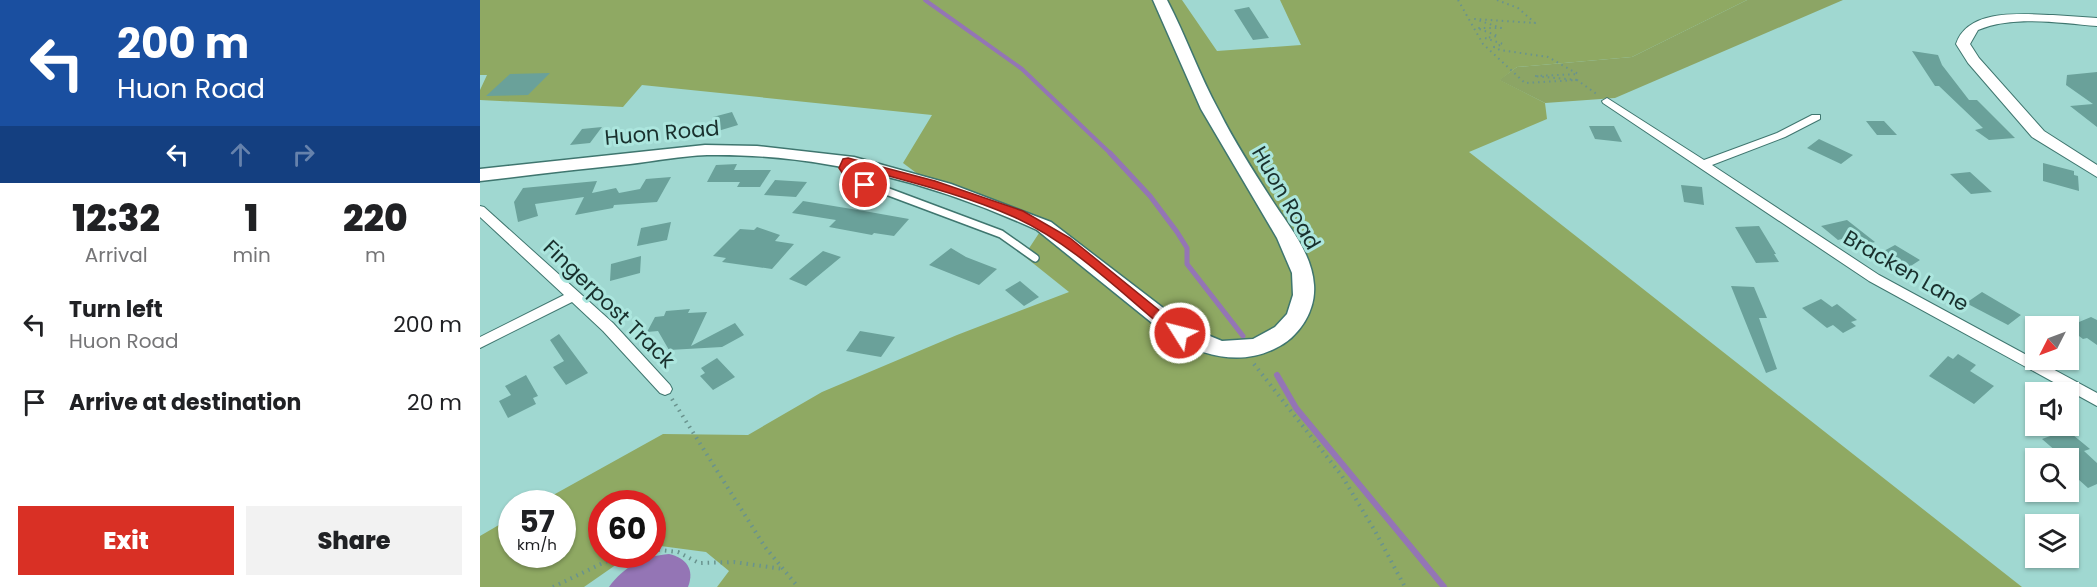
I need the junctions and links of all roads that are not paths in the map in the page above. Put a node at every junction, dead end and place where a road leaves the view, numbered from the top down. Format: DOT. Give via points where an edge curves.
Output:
graph roads {
  1 [pos="1160,0"];
  2 [pos="2097,22"];
  3 [pos="1607,101"];
  4 [pos="1816,117"];
  5 [pos="848,161"];
  6 [pos="1702,165"];
  7 [pos="2097,172"];
  8 [pos="480,175"];
  9 [pos="480,210"];
  10 [pos="1035,258"];
  11 [pos="573,296"];
  12 [pos="480,343"];
  13 [pos="665,389"];
  14 [pos="2097,400"];
  1 -- 5 [label="main road, Huon Road" via="1209,109 1302,272 1304,295 1291,326 1272,341 1244,350 1209,347 1180,333 1065,241 1018,214"];
  2 -- 7 [label="main road" via="1997,21 1970,30 1963,44 1972,60 2038,134"];
  3 -- 6 [label="street, Bracken Lane"];
  4 -- 6 [label="street" via="1781,135"];
  5 -- 8 [label="main road, Huon Road" via="758,150 705,150"];
  5 -- 10 [label="lane" via="845,168 849,174 865,185 1001,234"];
  6 -- 14 [label="street, Bracken Lane" via="1874,278"];
  9 -- 11 [label="street, Fingerpost Track"];
  11 -- 12 [label="street"];
  11 -- 13 [label="street, Fingerpost Track" via="608,327"];
}
